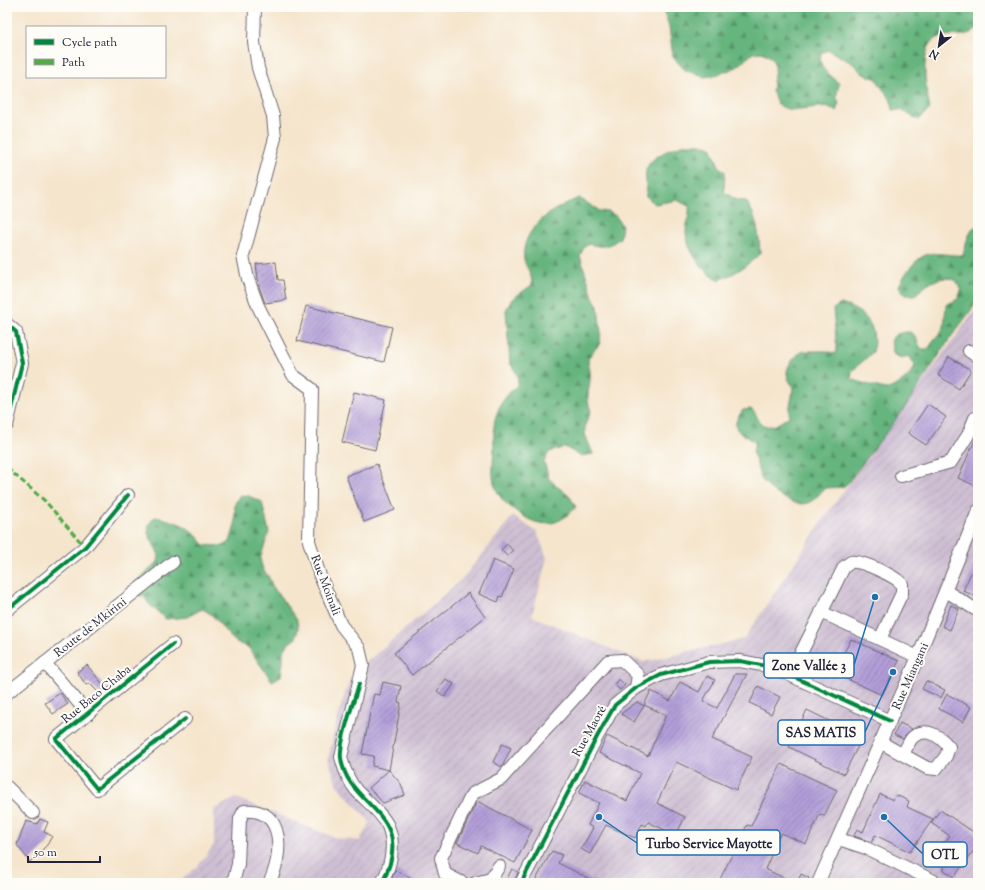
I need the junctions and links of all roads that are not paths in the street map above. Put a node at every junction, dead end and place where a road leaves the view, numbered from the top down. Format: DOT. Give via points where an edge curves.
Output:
graph roads {
  1 [pos="255,7"];
  2 [pos="7,324"];
  3 [pos="978,419"];
  4 [pos="7,425"];
  5 [pos="901,476"];
  6 [pos="128,495"];
  7 [pos="978,511"];
  8 [pos="173,562"];
  9 [pos="946,591"];
  10 [pos="7,610"];
  11 [pos="978,611"];
  12 [pos="821,612"];
  13 [pos="880,639"];
  14 [pos="173,644"];
  15 [pos="918,657"];
  16 [pos="45,663"];
  17 [pos="790,675"];
  18 [pos="636,688"];
  19 [pos="7,693"];
  20 [pos="88,714"];
  21 [pos="185,720"];
  22 [pos="890,721"];
  23 [pos="880,742"];
  24 [pos="903,754"];
  25 [pos="7,787"];
  26 [pos="33,813"];
  27 [pos="839,839"];
  28 [pos="499,866"];
  29 [pos="233,883"];
  30 [pos="269,883"];
  31 [pos="382,883"];
  32 [pos="463,883"];
  33 [pos="474,883"];
  34 [pos="521,883"];
  35 [pos="818,883"];
  36 [pos="938,883"];
  1 -- 31 [label="street, Rue Moinali" via="254,42 258,68 273,116 275,138 243,256 258,306 293,375 312,390 309,541 320,576 341,625 359,648 363,665 341,757 345,772 356,789 387,824 392,853"];
  2 -- 4 [label="street" via="16,332 22,363"];
  3 -- 5 [label="street" via="975,418 951,462"];
  6 -- 10 [label="street" via="85,547"];
  7 -- 9 [label="street, Rue Miangani"];
  8 -- 16 [label="street, Route de Mkirini"];
  9 -- 11 [label="street"];
  9 -- 15 [label="street, Rue Miangani"];
  12 -- 13 [label="street"];
  12 -- 13 [label="street" via="847,564 861,562 900,581 903,588"];
  12 -- 17 [label="street"];
  13 -- 15 [label="street"];
  14 -- 20 [label="street, Rue Baco Chaba"];
  15 -- 22 [label="street, Rue Miangani"];
  16 -- 19 [label="street, Route de Mkirini"];
  16 -- 20 [label="street"];
  17 -- 18 [label="street, Rue Maoré" via="772,666 740,661 709,662 661,675"];
  17 -- 22 [label="street, Rue Maoré"];
  18 -- 32 [label="street" via="638,675 622,660 608,662 501,779 472,794 441,858 445,874"];
  18 -- 34 [label="street, Rue Maoré" via="615,705"];
  20 -- 21 [label="street, Rue Baco Chaba" via="56,739 97,788"];
  22 -- 23 [label="street, Rue Miangani"];
  23 -- 24 [label="street"];
  23 -- 27 [label="street, Rue Miangani"];
  25 -- 26 [label="street"];
  27 -- 35 [label="street, Rue Miangani"];
  27 -- 36 [label="street" via="866,848"];
  28 -- 33 [label="street" via="491,879"];
  29 -- 30 [label="street" via="238,864 240,819 244,811 254,810 269,817 276,828 279,849"];
}
